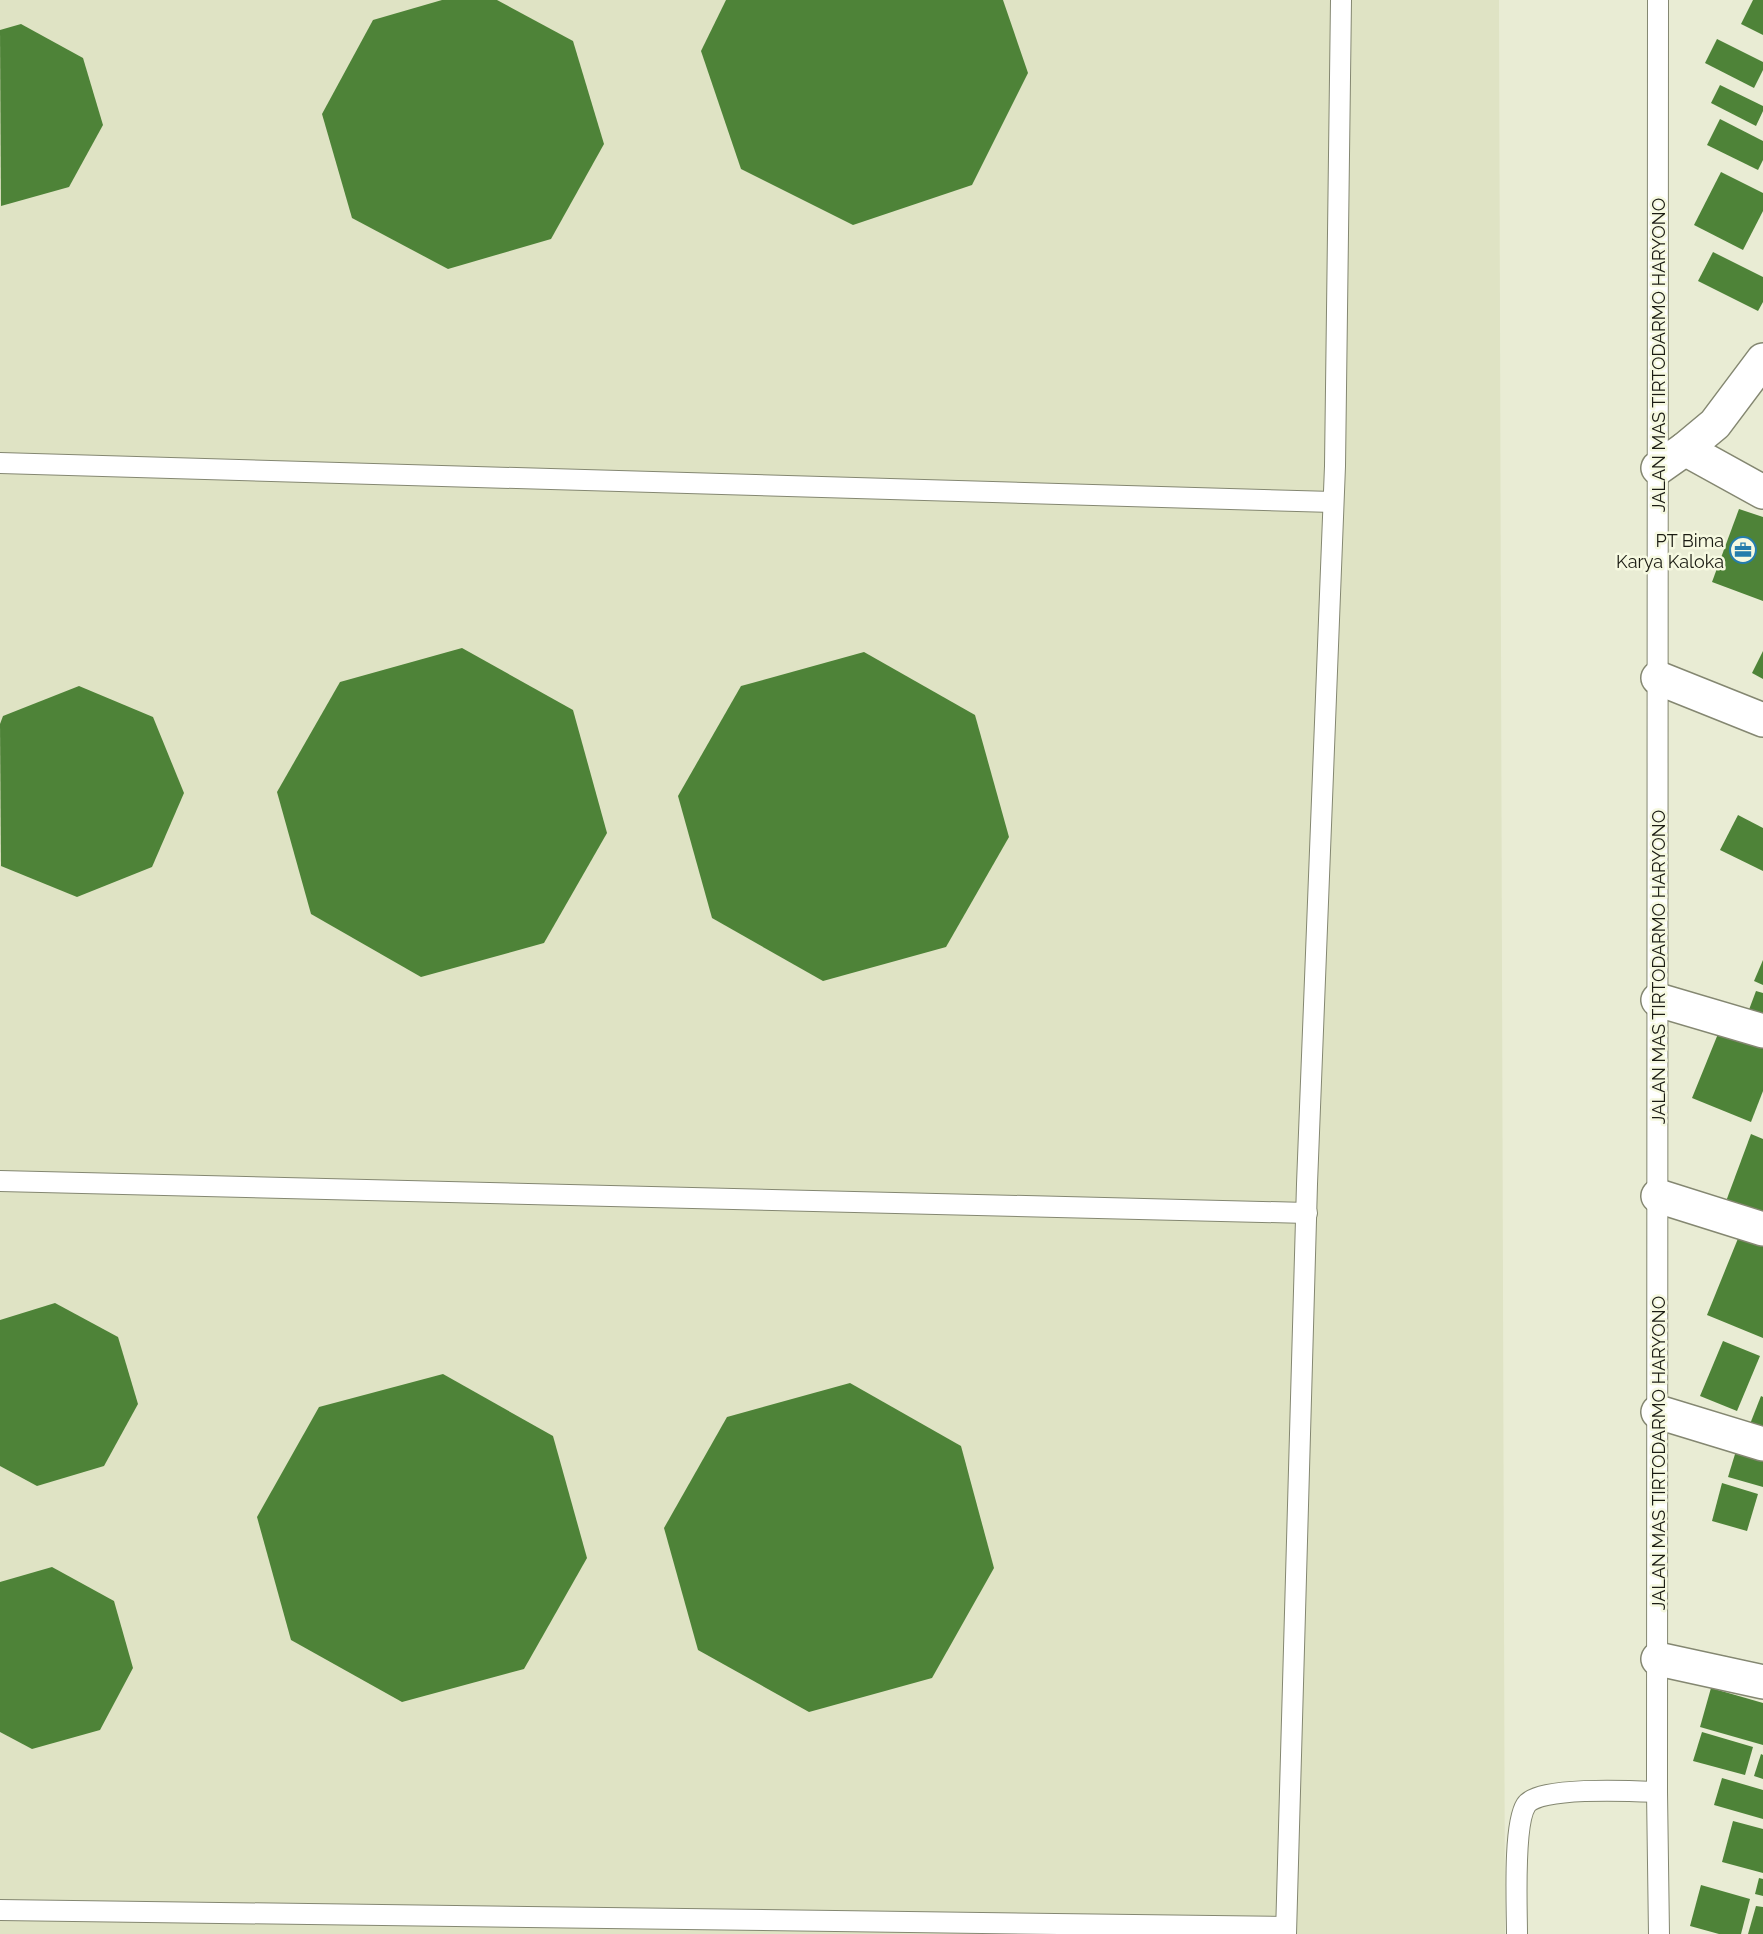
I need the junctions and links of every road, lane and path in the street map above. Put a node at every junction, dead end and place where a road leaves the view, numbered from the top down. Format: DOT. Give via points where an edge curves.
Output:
graph roads {
  1 [pos="1341,0"];
  2 [pos="1658,0"];
  3 [pos="1763,360"];
  4 [pos="1685,449"];
  5 [pos="0,463"];
  6 [pos="1658,468"];
  7 [pos="1763,492"];
  8 [pos="1333,502"];
  9 [pos="1658,678"];
  10 [pos="1763,720"];
  11 [pos="1658,1000"];
  12 [pos="1763,1031"];
  13 [pos="0,1181"];
  14 [pos="1658,1196"];
  15 [pos="1307,1213"];
  16 [pos="1763,1229"];
  17 [pos="1658,1412"];
  18 [pos="1763,1444"];
  19 [pos="1658,1659"];
  20 [pos="1763,1682"];
  21 [pos="1657,1792"];
  22 [pos="0,1910"];
  23 [pos="1286,1930"];
  24 [pos="1517,1934"];
  25 [pos="1659,1934"];
  1 -- 8 [label="lane"];
  2 -- 6 [label="lane, JALAN MAS TIRTODARMO HARYONO"];
  3 -- 4 [label="street" via="1715,424"];
  4 -- 6 [label="street"];
  4 -- 7 [label="street"];
  5 -- 8 [label="lane"];
  6 -- 9 [label="lane, JALAN MAS TIRTODARMO HARYONO"];
  8 -- 15 [label="lane"];
  9 -- 10 [label="street"];
  9 -- 11 [label="lane, JALAN MAS TIRTODARMO HARYONO"];
  11 -- 12 [label="street"];
  11 -- 14 [label="lane, JALAN MAS TIRTODARMO HARYONO"];
  13 -- 15 [label="lane"];
  14 -- 16 [label="street"];
  14 -- 17 [label="lane, JALAN MAS TIRTODARMO HARYONO"];
  15 -- 23 [label="lane"];
  17 -- 18 [label="street"];
  17 -- 19 [label="lane, JALAN MAS TIRTODARMO HARYONO"];
  19 -- 20 [label="street"];
  19 -- 21 [label="lane, JALAN MAS TIRTODARMO HARYONO"];
  21 -- 24 [label="lane" via="1617,1790 1541,1795 1526,1804 1518,1828"];
  21 -- 25 [label="lane, JALAN MAS TIRTODARMO HARYONO"];
  22 -- 23 [label="lane"];
}
